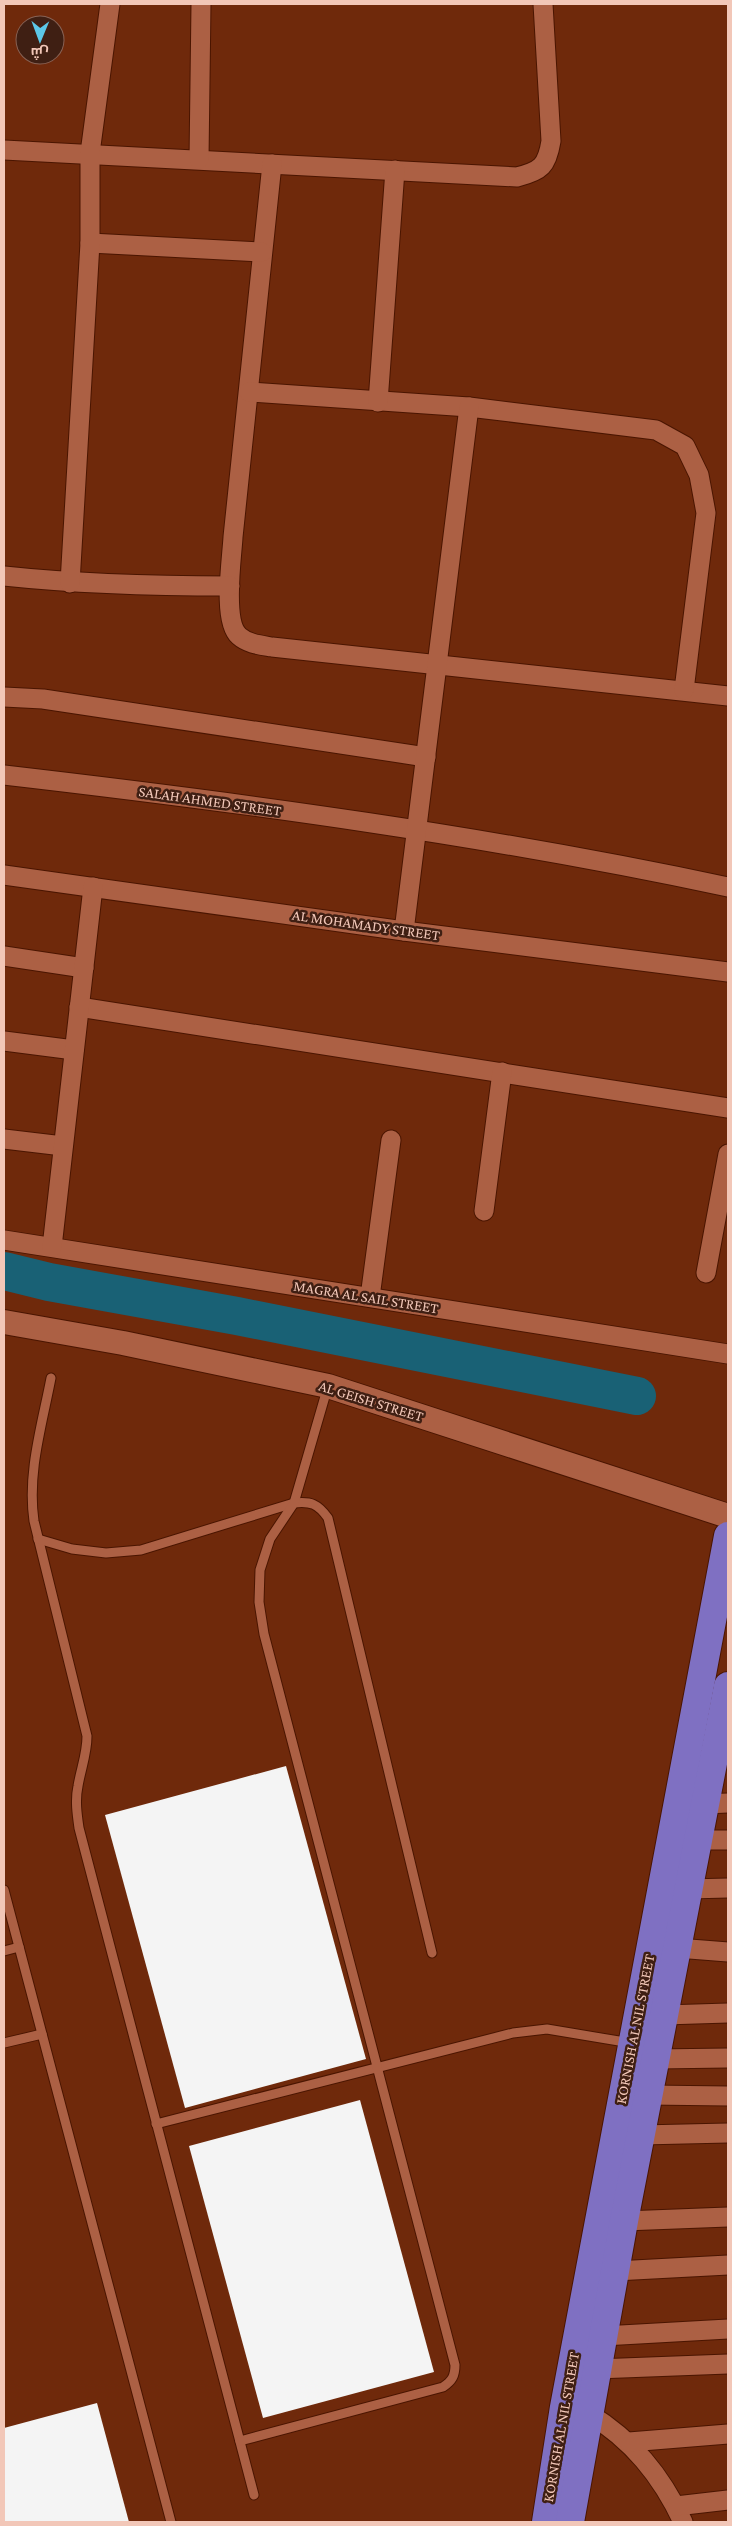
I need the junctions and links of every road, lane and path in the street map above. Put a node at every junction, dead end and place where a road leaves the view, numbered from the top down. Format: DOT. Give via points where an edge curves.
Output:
graph roads {
  1 [pos="110,4"];
  2 [pos="202,4"];
  3 [pos="543,4"];
  4 [pos="4,150"];
  5 [pos="90,153"];
  6 [pos="199,159"];
  7 [pos="272,164"];
  8 [pos="395,170"];
  9 [pos="90,243"];
  10 [pos="262,252"];
  11 [pos="249,392"];
  12 [pos="378,402"];
  13 [pos="469,407"];
  14 [pos="4,576"];
  15 [pos="70,583"];
  16 [pos="230,586"];
  17 [pos="437,665"];
  18 [pos="684,690"];
  19 [pos="728,696"];
  20 [pos="4,697"];
  21 [pos="426,757"];
  22 [pos="4,775"];
  23 [pos="416,830"];
  24 [pos="4,875"];
  25 [pos="92,887"];
  26 [pos="728,887"];
  27 [pos="404,931"];
  28 [pos="4,956"];
  29 [pos="84,968"];
  30 [pos="728,972"];
  31 [pos="79,1007"];
  32 [pos="4,1041"];
  33 [pos="74,1050"];
  34 [pos="502,1072"];
  35 [pos="728,1108"];
  36 [pos="4,1138"];
  37 [pos="391,1140"];
  38 [pos="63,1146"];
  39 [pos="728,1154"];
  40 [pos="484,1211"];
  41 [pos="4,1240"];
  42 [pos="52,1247"];
  43 [pos="706,1273"];
  44 [pos="370,1297"];
  45 [pos="4,1322"];
  46 [pos="728,1354"];
  47 [pos="51,1378"];
  48 [pos="328,1386"];
  49 [pos="294,1503"];
  50 [pos="728,1516"];
  51 [pos="728,1536"];
  52 [pos="38,1539"];
  53 [pos="728,1686"];
  54 [pos="716,1803"];
  55 [pos="698,1840"];
  56 [pos="728,1840"];
  57 [pos="728,1888"];
  58 [pos="688,1889"];
  59 [pos="4,1890"];
  60 [pos="19,1947"];
  61 [pos="677,1948"];
  62 [pos="4,1951"];
  63 [pos="728,1952"];
  64 [pos="432,1954"];
  65 [pos="728,2013"];
  66 [pos="664,2015"];
  67 [pos="42,2034"];
  68 [pos="4,2044"];
  69 [pos="632,2044"];
  70 [pos="728,2058"];
  71 [pos="656,2059"];
  72 [pos="376,2067"];
  73 [pos="648,2096"];
  74 [pos="728,2096"];
  75 [pos="156,2124"];
  76 [pos="728,2133"];
  77 [pos="641,2135"];
  78 [pos="728,2216"];
  79 [pos="624,2221"];
  80 [pos="728,2265"];
  81 [pos="615,2271"];
  82 [pos="728,2328"];
  83 [pos="603,2336"];
  84 [pos="728,2364"];
  85 [pos="596,2370"];
  86 [pos="588,2412"];
  87 [pos="728,2434"];
  88 [pos="240,2441"];
  89 [pos="629,2442"];
  90 [pos="254,2496"];
  91 [pos="728,2500"];
  92 [pos="679,2514"];
  93 [pos="171,2522"];
  94 [pos="546,2522"];
  95 [pos="570,2522"];
  1 -- 5 [label="street"];
  2 -- 6 [label="street"];
  3 -- 8 [label="street" via="551,142 548,160 534,173 517,177"];
  4 -- 5 [label="street"];
  5 -- 6 [label="street"];
  5 -- 9 [label="street"];
  6 -- 7 [label="street"];
  7 -- 8 [label="street"];
  7 -- 10 [label="street"];
  8 -- 12 [label="street"];
  9 -- 10 [label="street"];
  9 -- 15 [label="street"];
  10 -- 11 [label="street"];
  11 -- 12 [label="street"];
  11 -- 16 [label="street"];
  12 -- 13 [label="street"];
  13 -- 17 [label="street"];
  13 -- 18 [label="street" via="656,430 685,446 699,475 706,513"];
  14 -- 15 [label="street"];
  15 -- 16 [label="street"];
  16 -- 17 [label="street" via="231,619 237,635 250,643"];
  17 -- 18 [label="street"];
  17 -- 21 [label="street"];
  18 -- 19 [label="street"];
  20 -- 21 [label="street" via="62,702"];
  21 -- 23 [label="street"];
  22 -- 23 [label="street, SALAH AHMED STREET"];
  23 -- 26 [label="street, SALAH AHMED STREET" via="623,865"];
  23 -- 27 [label="street"];
  24 -- 25 [label="street, AL MOHAMADY STREET"];
  25 -- 27 [label="street, AL MOHAMADY STREET"];
  25 -- 29 [label="street"];
  27 -- 30 [label="street, AL MOHAMADY STREET"];
  28 -- 29 [label="street"];
  29 -- 31 [label="street"];
  31 -- 33 [label="street"];
  31 -- 34 [label="street"];
  32 -- 33 [label="street"];
  33 -- 38 [label="street"];
  34 -- 35 [label="street"];
  34 -- 40 [label="street"];
  36 -- 38 [label="street"];
  37 -- 44 [label="street"];
  38 -- 42 [label="street"];
  39 -- 43 [label="street"];
  41 -- 42 [label="street, MAGRA AL SAIL STREET"];
  42 -- 44 [label="street, MAGRA AL SAIL STREET"];
  44 -- 46 [label="street, MAGRA AL SAIL STREET"];
  45 -- 48 [label="street, AL GEISH STREET"];
  47 -- 52 [label="lane" via="32,1481 31,1501"];
  48 -- 49 [label="lane"];
  48 -- 50 [label="street, AL GEISH STREET"];
  49 -- 52 [label="lane" via="141,1550 106,1553"];
  49 -- 64 [label="lane" via="308,1501 320,1507 328,1518"];
  49 -- 72 [label="lane" via="270,1539 260,1570 259,1602 264,1634"];
  51 -- 69 [label="highway, KORNISH AL NIL STREET"];
  52 -- 75 [label="lane" via="87,1736 78,1786 78,1828"];
  53 -- 54 [label="highway, KORNISH AL NIL STREET"];
  54 -- 55 [label="highway, KORNISH AL NIL STREET"];
  55 -- 56 [label="street"];
  55 -- 58 [label="highway, KORNISH AL NIL STREET"];
  57 -- 58 [label="street"];
  58 -- 61 [label="highway, KORNISH AL NIL STREET"];
  59 -- 60 [label="lane"];
  60 -- 62 [label="lane"];
  60 -- 67 [label="lane"];
  61 -- 63 [label="street"];
  61 -- 66 [label="highway, KORNISH AL NIL STREET"];
  65 -- 66 [label="street"];
  66 -- 71 [label="highway, KORNISH AL NIL STREET"];
  67 -- 68 [label="lane"];
  67 -- 93 [label="lane"];
  69 -- 72 [label="lane" via="564,2031 530,2030"];
  69 -- 94 [label="highway, KORNISH AL NIL STREET" via="564,2407"];
  70 -- 71 [label="street"];
  71 -- 73 [label="highway, KORNISH AL NIL STREET"];
  72 -- 75 [label="lane"];
  72 -- 88 [label="lane" via="455,2374 443,2387"];
  73 -- 74 [label="street"];
  73 -- 77 [label="highway, KORNISH AL NIL STREET"];
  75 -- 88 [label="lane"];
  76 -- 77 [label="street"];
  77 -- 79 [label="highway, KORNISH AL NIL STREET"];
  78 -- 79 [label="street"];
  79 -- 81 [label="highway, KORNISH AL NIL STREET"];
  80 -- 81 [label="street"];
  81 -- 83 [label="highway, KORNISH AL NIL STREET"];
  82 -- 83 [label="street"];
  83 -- 85 [label="highway, KORNISH AL NIL STREET"];
  84 -- 85 [label="street"];
  85 -- 86 [label="highway, KORNISH AL NIL STREET"];
  86 -- 89 [label="street"];
  86 -- 95 [label="highway, KORNISH AL NIL STREET"];
  87 -- 89 [label="street"];
  88 -- 90 [label="lane"];
  89 -- 92 [label="street" via="647,2462"];
  91 -- 92 [label="street"];
}
